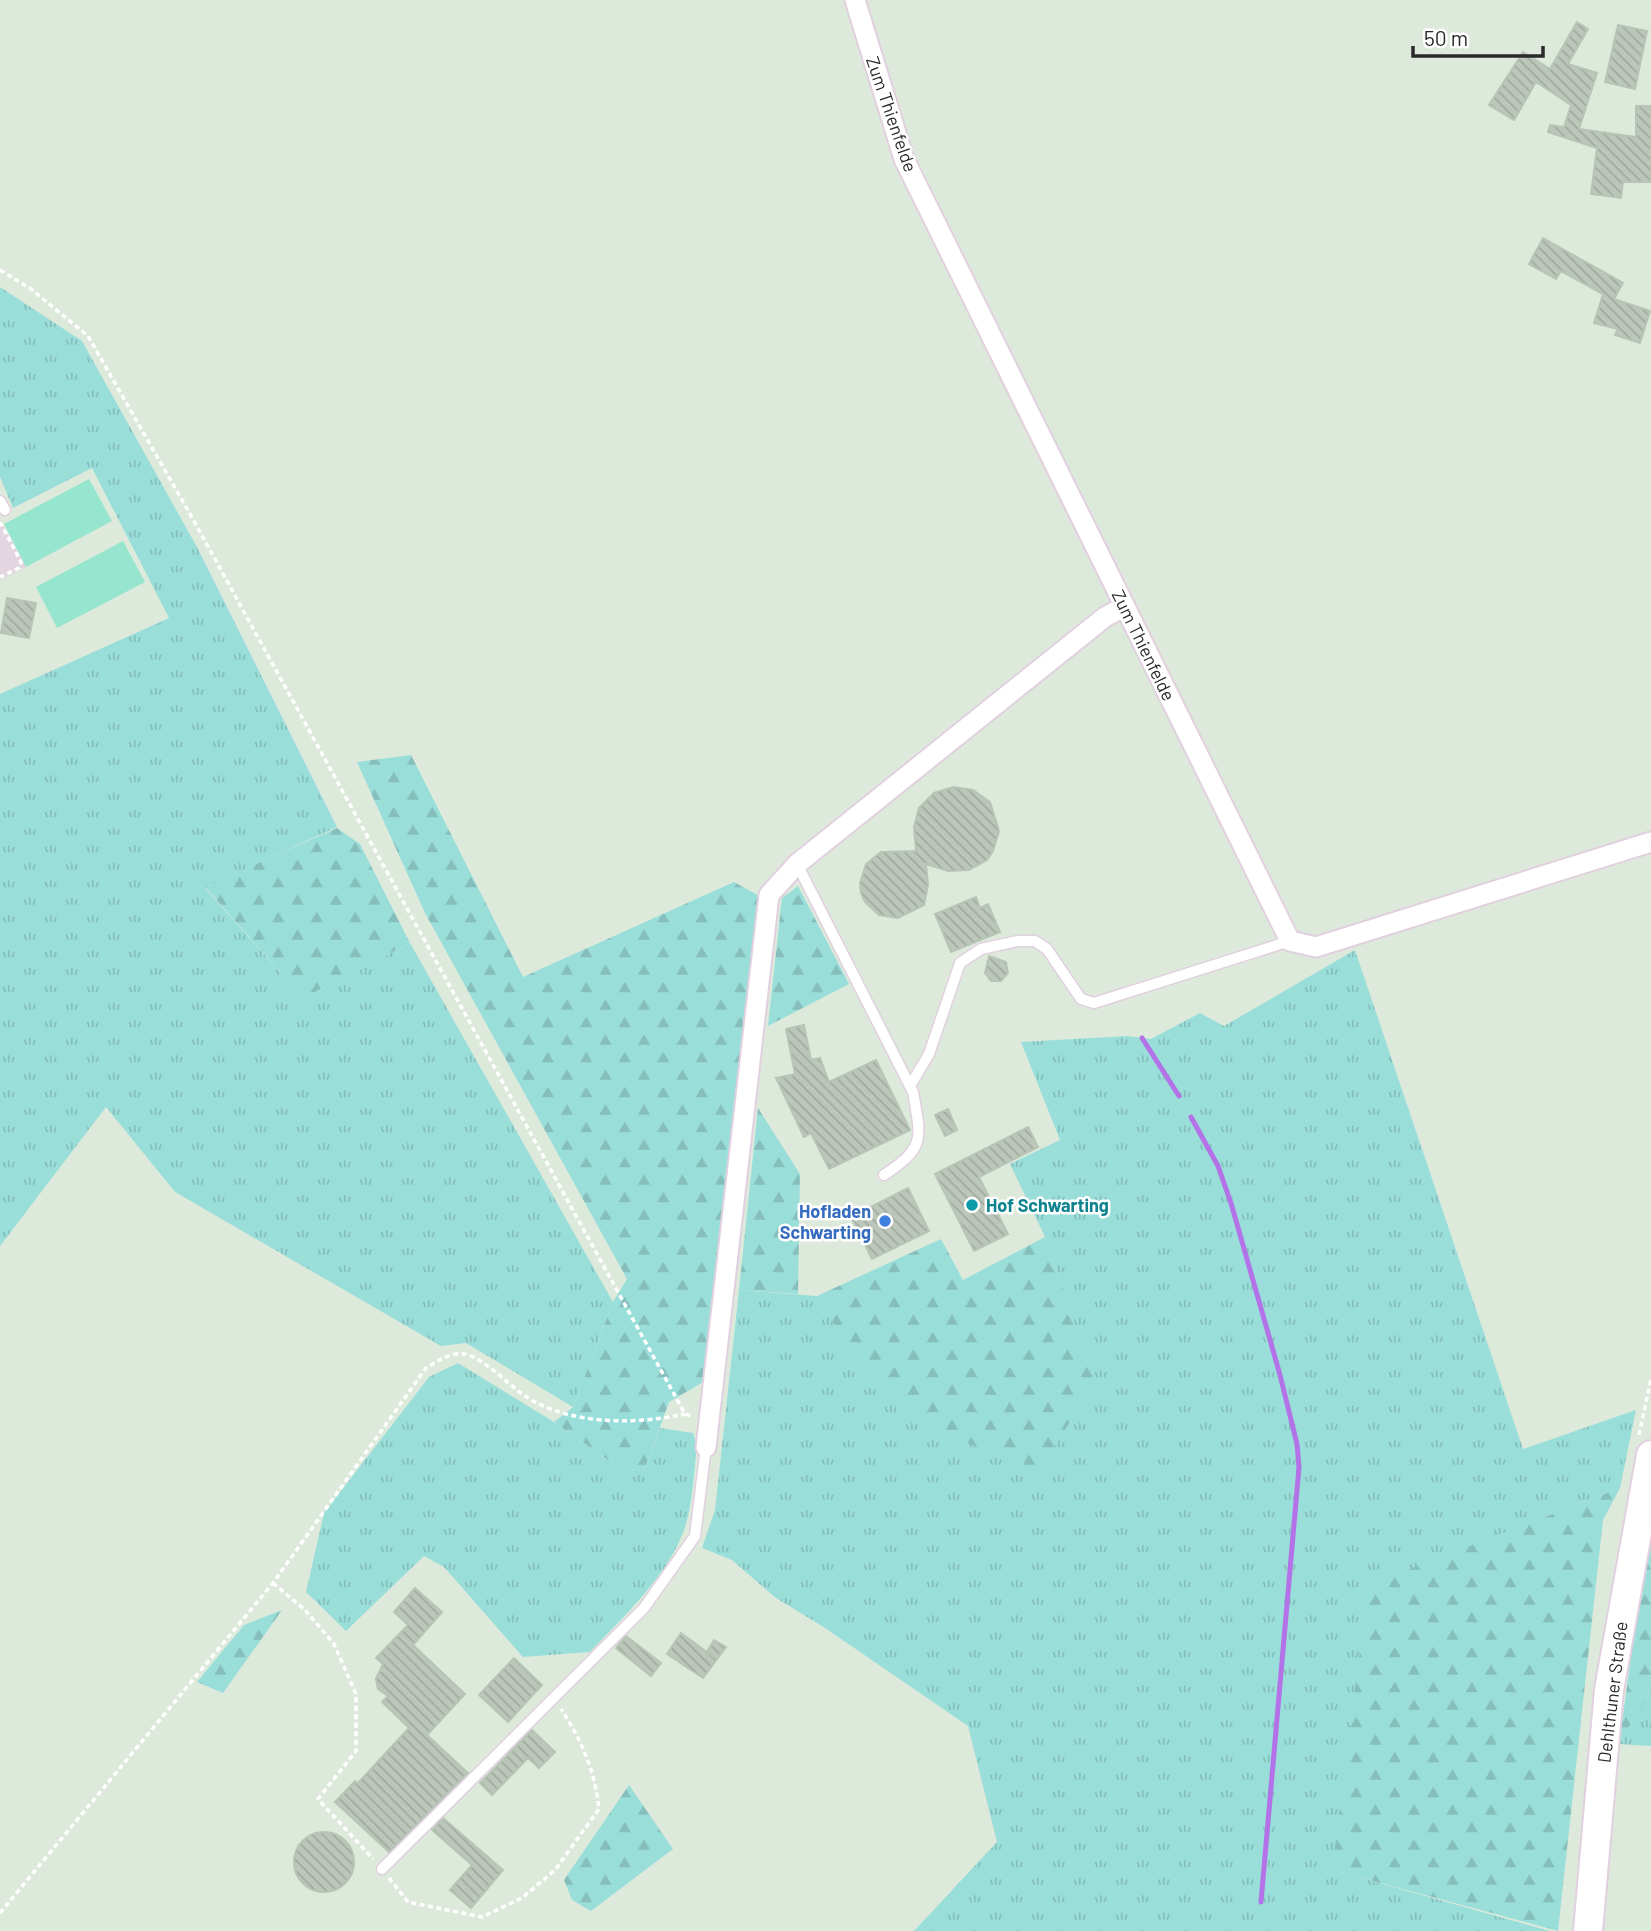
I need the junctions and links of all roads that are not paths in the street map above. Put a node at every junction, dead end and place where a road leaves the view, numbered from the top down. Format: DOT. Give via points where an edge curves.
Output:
graph roads {
  1 [pos="855,0"];
  2 [pos="1125,606"];
  3 [pos="1651,842"];
  4 [pos="797,864"];
  5 [pos="1290,941"];
  6 [pos="910,1086"];
  7 [pos="884,1175"];
  8 [pos="706,1447"];
  9 [pos="1651,1455"];
  10 [pos="382,1869"];
  11 [pos="1588,1931"];
  1 -- 2 [label="street, Zum Thienfelde" via="904,159"];
  2 -- 4 [label="street" via="1095,625"];
  2 -- 5 [label="street, Zum Thienfelde"];
  3 -- 5 [label="street" via="1316,947"];
  4 -- 6 [label="lane"];
  4 -- 8 [label="street" via="769,895"];
  5 -- 6 [label="lane" via="1094,1003 1081,999 1047,949 1035,941 981,949 960,964 929,1054"];
  6 -- 7 [label="lane" via="920,1133 911,1157"];
  8 -- 10 [label="lane" via="695,1536 644,1608"];
  9 -- 11 [label="street, Dehlthuner Straße" via="1609,1690"];
}
